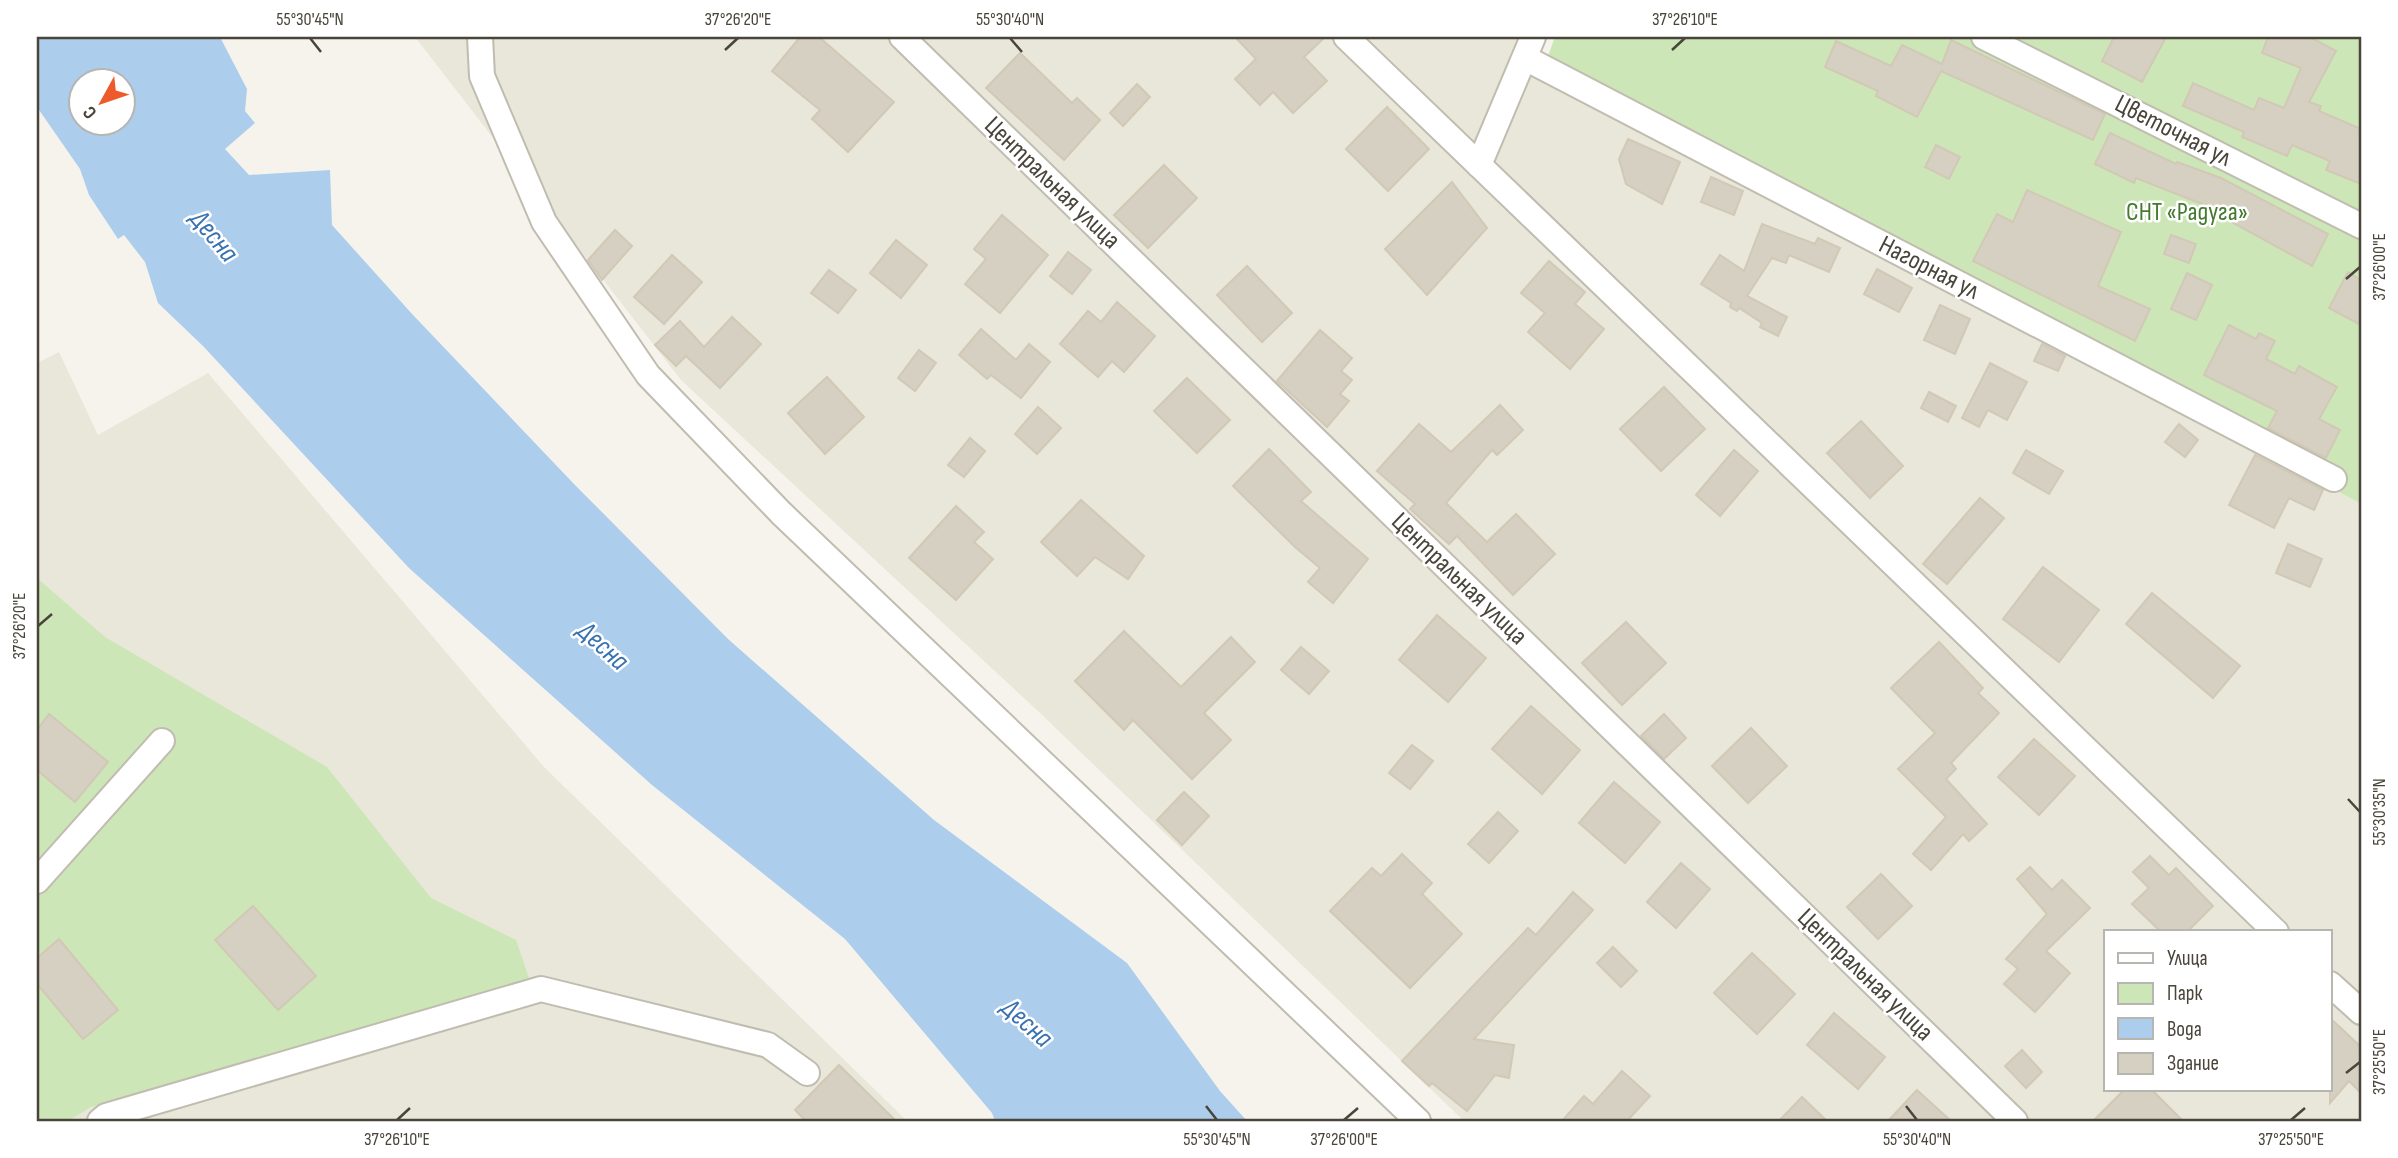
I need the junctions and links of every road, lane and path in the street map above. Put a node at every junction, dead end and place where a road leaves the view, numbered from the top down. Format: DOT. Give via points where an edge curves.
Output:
graph roads {
  1 [pos="480,37"];
  2 [pos="902,37"];
  3 [pos="1346,37"];
  4 [pos="1984,37"];
  5 [pos="1529,47"];
  6 [pos="1479,165"];
  7 [pos="2361,226"];
  8 [pos="2334,479"];
  9 [pos="162,741"];
  10 [pos="37,881"];
  11 [pos="2274,930"];
  12 [pos="2332,986"];
  13 [pos="2361,1012"];
  14 [pos="807,1073"];
  15 [pos="100,1121"];
  16 [pos="1418,1121"];
  17 [pos="2015,1121"];
  1 -- 16 [label="street" via="482,76 544,222 648,375 781,513"];
  2 -- 17 [label="street, Центральная улица"];
  3 -- 6 [label="street"];
  4 -- 7 [label="street, Цветочная ул"];
  5 -- 6 [label="street"];
  5 -- 8 [label="street, Нагорная ул"];
  6 -- 11 [label="street"];
  9 -- 10 [label="street"];
  12 -- 13 [label="street"];
  14 -- 15 [label="street" via="768,1045 541,989"];
}
